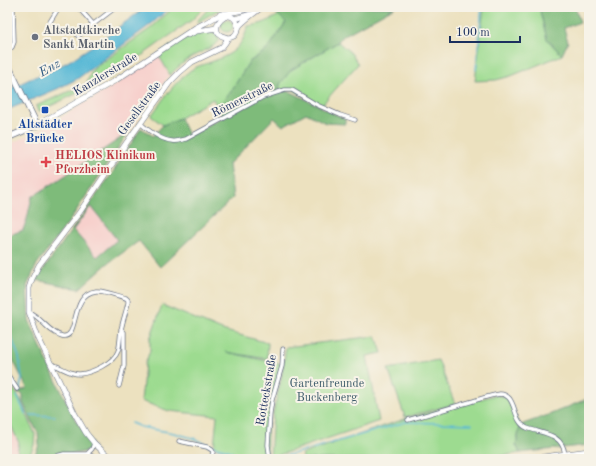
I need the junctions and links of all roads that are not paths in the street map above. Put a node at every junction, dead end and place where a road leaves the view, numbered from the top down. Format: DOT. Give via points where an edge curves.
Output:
graph roads {
  1 [pos="13,7"];
  2 [pos="58,7"];
  3 [pos="78,7"];
  4 [pos="116,7"];
  5 [pos="256,7"];
  6 [pos="262,7"];
  7 [pos="252,14"];
  8 [pos="235,19"];
  9 [pos="93,24"];
  10 [pos="48,25"];
  11 [pos="238,27"];
  12 [pos="217,28"];
  13 [pos="78,36"];
  14 [pos="181,37"];
  15 [pos="228,38"];
  16 [pos="7,52"];
  17 [pos="7,63"];
  18 [pos="355,120"];
  19 [pos="140,123"];
  20 [pos="37,125"];
  21 [pos="7,138"];
  22 [pos="30,312"];
  23 [pos="122,329"];
  24 [pos="283,349"];
  25 [pos="51,364"];
  26 [pos="7,374"];
  27 [pos="118,386"];
  28 [pos="17,389"];
  29 [pos="408,420"];
  30 [pos="179,441"];
  31 [pos="94,443"];
  32 [pos="589,451"];
  33 [pos="87,454"];
  34 [pos="565,454"];
  35 [pos="45,459"];
  36 [pos="99,459"];
  37 [pos="112,459"];
  38 [pos="212,459"];
  39 [pos="270,459"];
  40 [pos="528,459"];
  1 -- 16 [label="street" via="14,42"];
  2 -- 10 [label="street"];
  3 -- 9 [label="street"];
  4 -- 9 [label="street"];
  5 -- 14 [label="street, Kanzlerstraße" via="221,14"];
  6 -- 7 [label="street"];
  7 -- 8 [label="street"];
  7 -- 11 [label="street"];
  8 -- 11 [label="street"];
  8 -- 12 [label="street" via="227,16 220,20"];
  9 -- 13 [label="street"];
  11 -- 15 [label="street" via="234,36"];
  12 -- 14 [label="street, Kanzlerstraße"];
  12 -- 15 [label="street" via="220,35"];
  14 -- 20 [label="street, Kanzlerstraße" via="116,80"];
  15 -- 19 [label="street, Gesellstraße" via="224,46 192,62 180,72"];
  17 -- 20 [label="main road"];
  18 -- 19 [label="street, Römerstraße" via="317,105 292,90 285,90 263,97 186,139 171,141 150,132"];
  19 -- 22 [label="street, Gesellstraße" via="79,213 39,265 29,288"];
  20 -- 21 [label="main road"];
  22 -- 23 [label="street" via="58,334 67,336 72,330 77,309 83,298 91,292 101,291 128,300"];
  22 -- 25 [label="street, Gesellstraße" via="36,335"];
  23 -- 25 [label="street" via="118,352 104,366 79,375"];
  23 -- 27 [label="street" via="125,357"];
  24 -- 39 [label="street, Rotteckstraße" via="282,366 270,413"];
  25 -- 31 [label="street, Gesellstraße" via="75,414"];
  26 -- 28 [label="street"];
  29 -- 34 [label="street" via="501,394 509,398 524,427 553,436 563,446"];
  30 -- 38 [label="street" via="212,450"];
  31 -- 33 [label="street"];
  31 -- 37 [label="street, Gesellstraße"];
  32 -- 34 [label="street"];
  33 -- 35 [label="street" via="64,454"];
  33 -- 36 [label="street"];
  34 -- 40 [label="street"];
}
